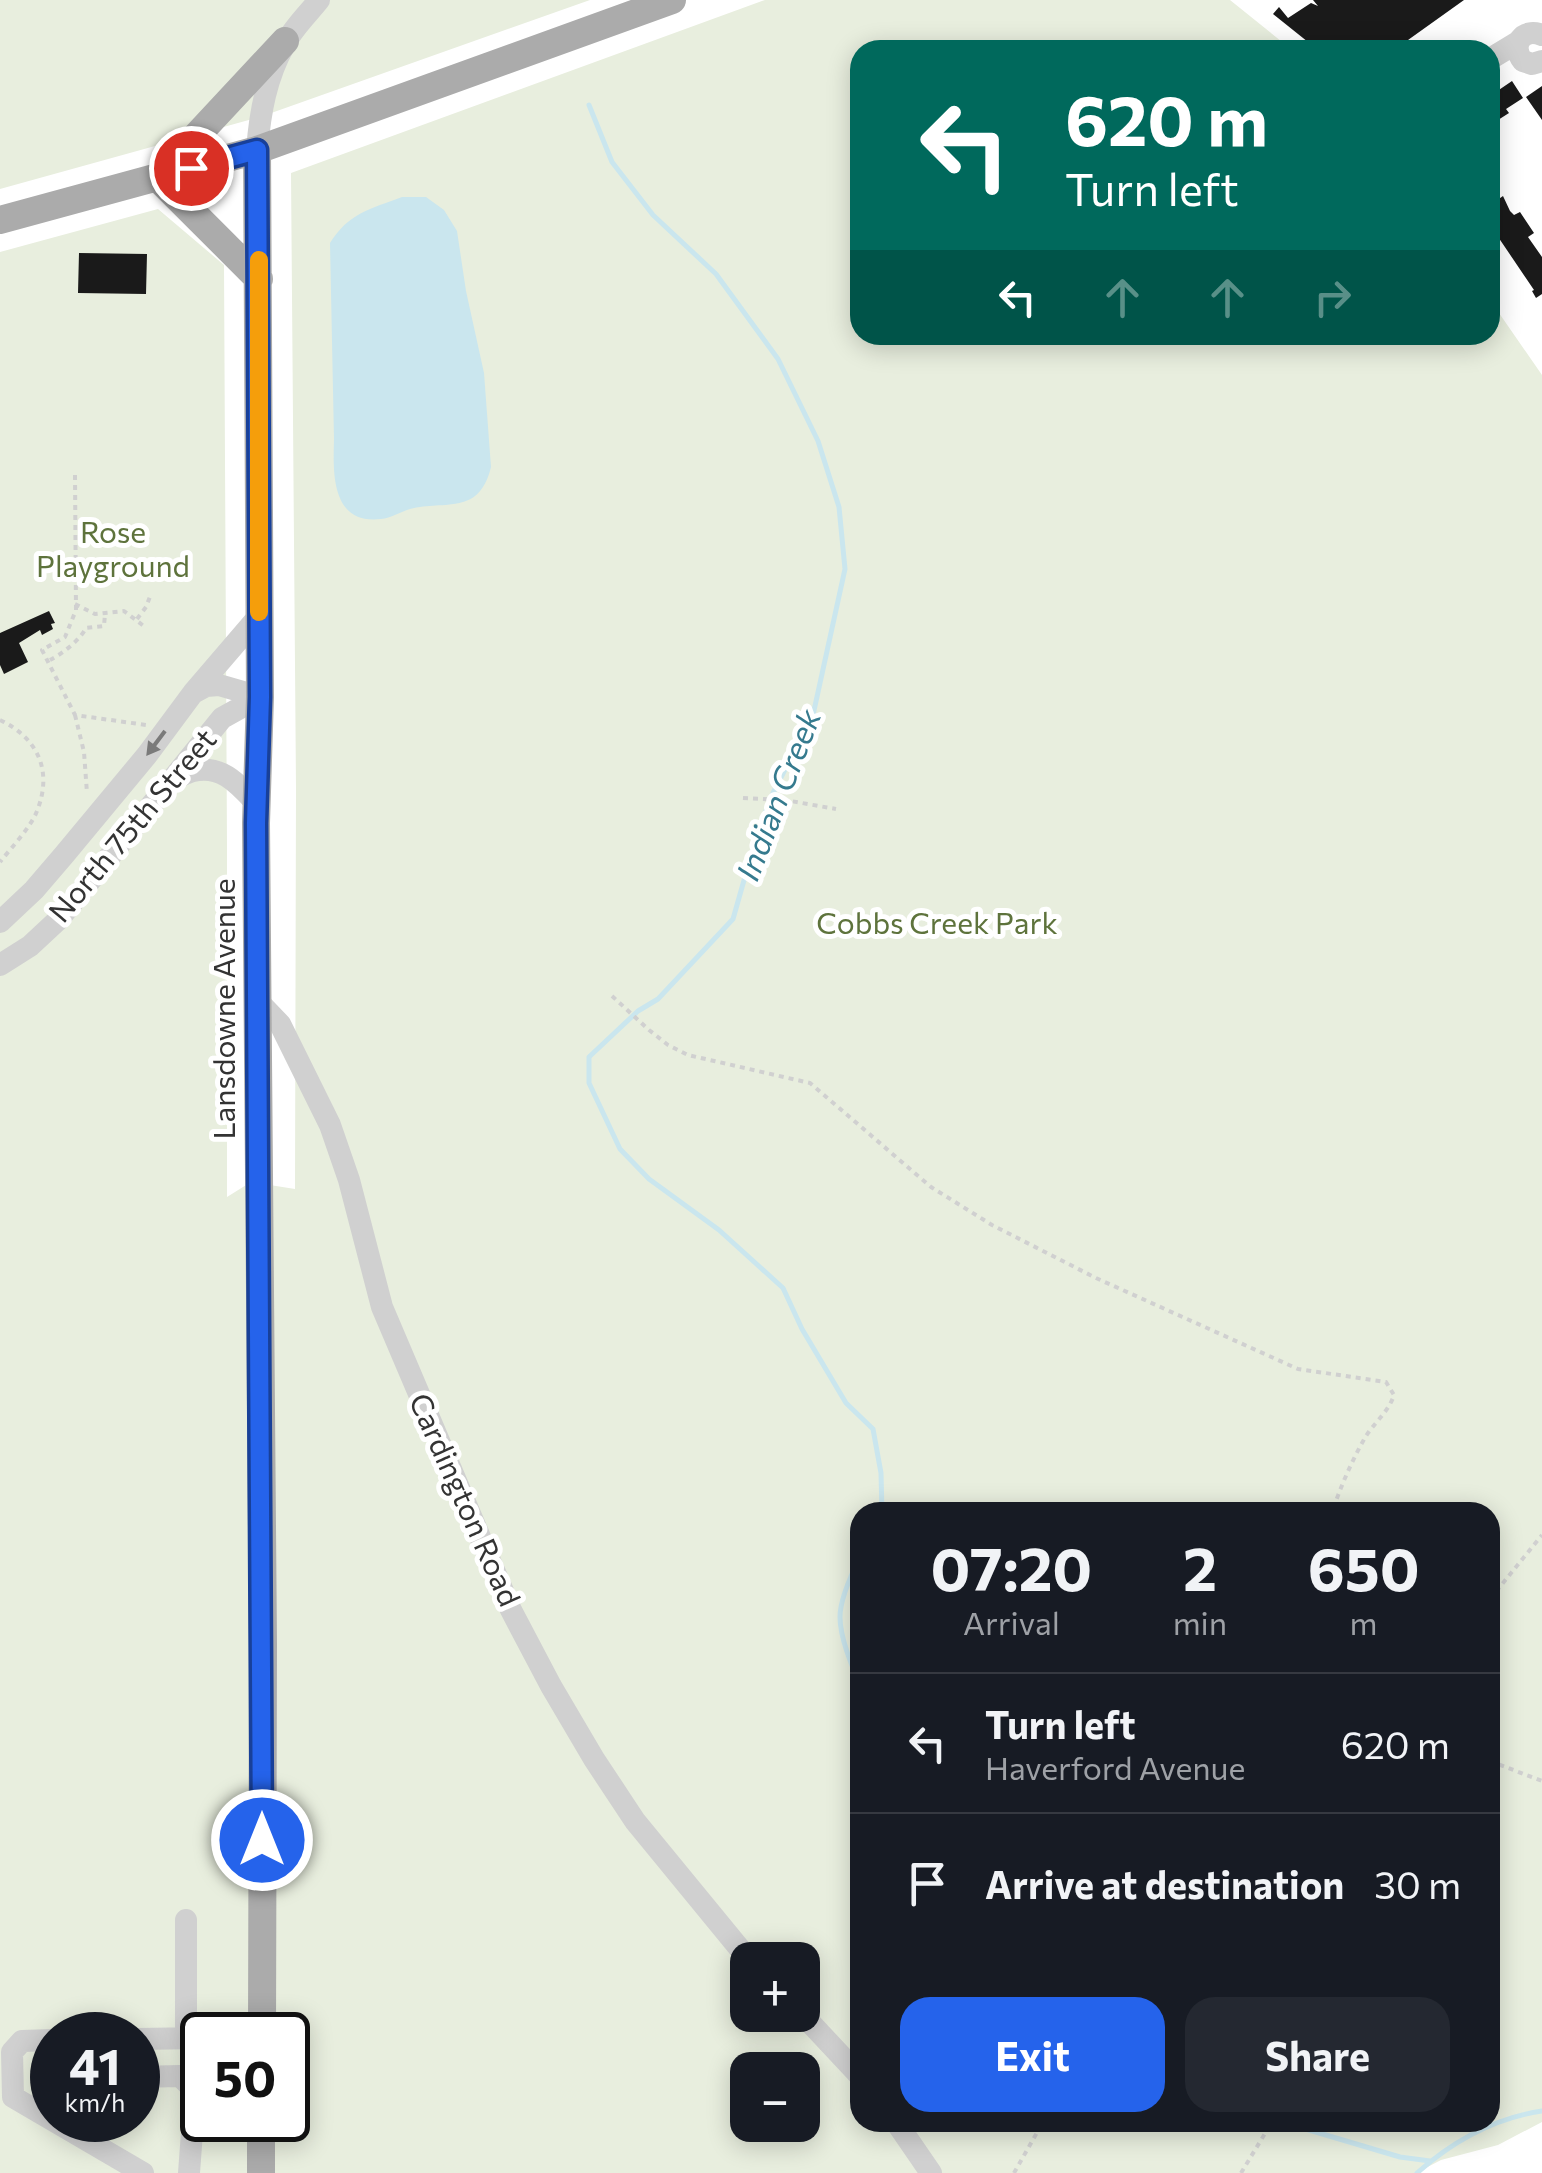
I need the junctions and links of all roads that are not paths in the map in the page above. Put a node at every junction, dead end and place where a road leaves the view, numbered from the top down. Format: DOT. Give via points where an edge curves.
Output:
graph roads {
  1 [pos="319,0"];
  2 [pos="672,0"];
  3 [pos="1535,34"];
  4 [pos="286,42"];
  5 [pos="1500,53"];
  6 [pos="1542,61"];
  7 [pos="257,150"];
  8 [pos="158,178"];
  9 [pos="0,220"];
  10 [pos="259,279"];
  11 [pos="259,616"];
  12 [pos="192,693"];
  13 [pos="260,697"];
  14 [pos="167,783"];
  15 [pos="257,804"];
  16 [pos="0,922"];
  17 [pos="0,965"];
  18 [pos="257,1000"];
  19 [pos="186,1920"];
  20 [pos="735,1942"];
  21 [pos="192,2012"];
  22 [pos="262,2012"];
  23 [pos="819,2032"];
  24 [pos="30,2041"];
  25 [pos="850,2065"];
  26 [pos="160,2076"];
  27 [pos="30,2103"];
  28 [pos="903,2132"];
  29 [pos="97,2142"];
  30 [pos="261,2142"];
  31 [pos="143,2173"];
  32 [pos="190,2173"];
  33 [pos="261,2173"];
  34 [pos="931,2173"];
  1 -- 4 [label="street, Lansdowne Avenue"];
  2 -- 7 [label="main road"];
  3 -- 5 [label="street"];
  3 -- 6 [label="street" via="1517,52 1523,61"];
  4 -- 7 [label="street, Lansdowne Avenue" via="260,110"];
  4 -- 8 [label="main road"];
  7 -- 8 [label="main road"];
  7 -- 10 [label="main road, Lansdowne Avenue"];
  8 -- 9 [label="main road"];
  8 -- 10 [label="main road"];
  10 -- 11 [label="main road, Lansdowne Avenue"];
  11 -- 12 [label="street"];
  11 -- 13 [label="main road, Lansdowne Avenue"];
  12 -- 13 [label="street, North 75th Street" via="218,685"];
  12 -- 16 [label="street, North 75th Street, one-way" via="34,890"];
  13 -- 14 [label="street, North 75th Street" via="222,718"];
  13 -- 15 [label="main road, Lansdowne Avenue"];
  14 -- 15 [label="street" via="212,771 230,776"];
  14 -- 17 [label="street, North 75th Street" via="59,919"];
  15 -- 18 [label="main road, Lansdowne Avenue"];
  18 -- 20 [label="street, Cardington Road" via="280,1024 330,1125 382,1307 511,1610 635,1820"];
  18 -- 22 [label="main road, Lansdowne Avenue"];
  19 -- 21 [label="street"];
  23 -- 25 [label="street"];
  24 -- 27 [label="street" via="12,2052 13,2097"];
  26 -- 32 [label="street" via="180,2076 195,2091"];
  28 -- 34 [label="street"];
  29 -- 31 [label="street"];
  30 -- 33 [label="main road"];
}
